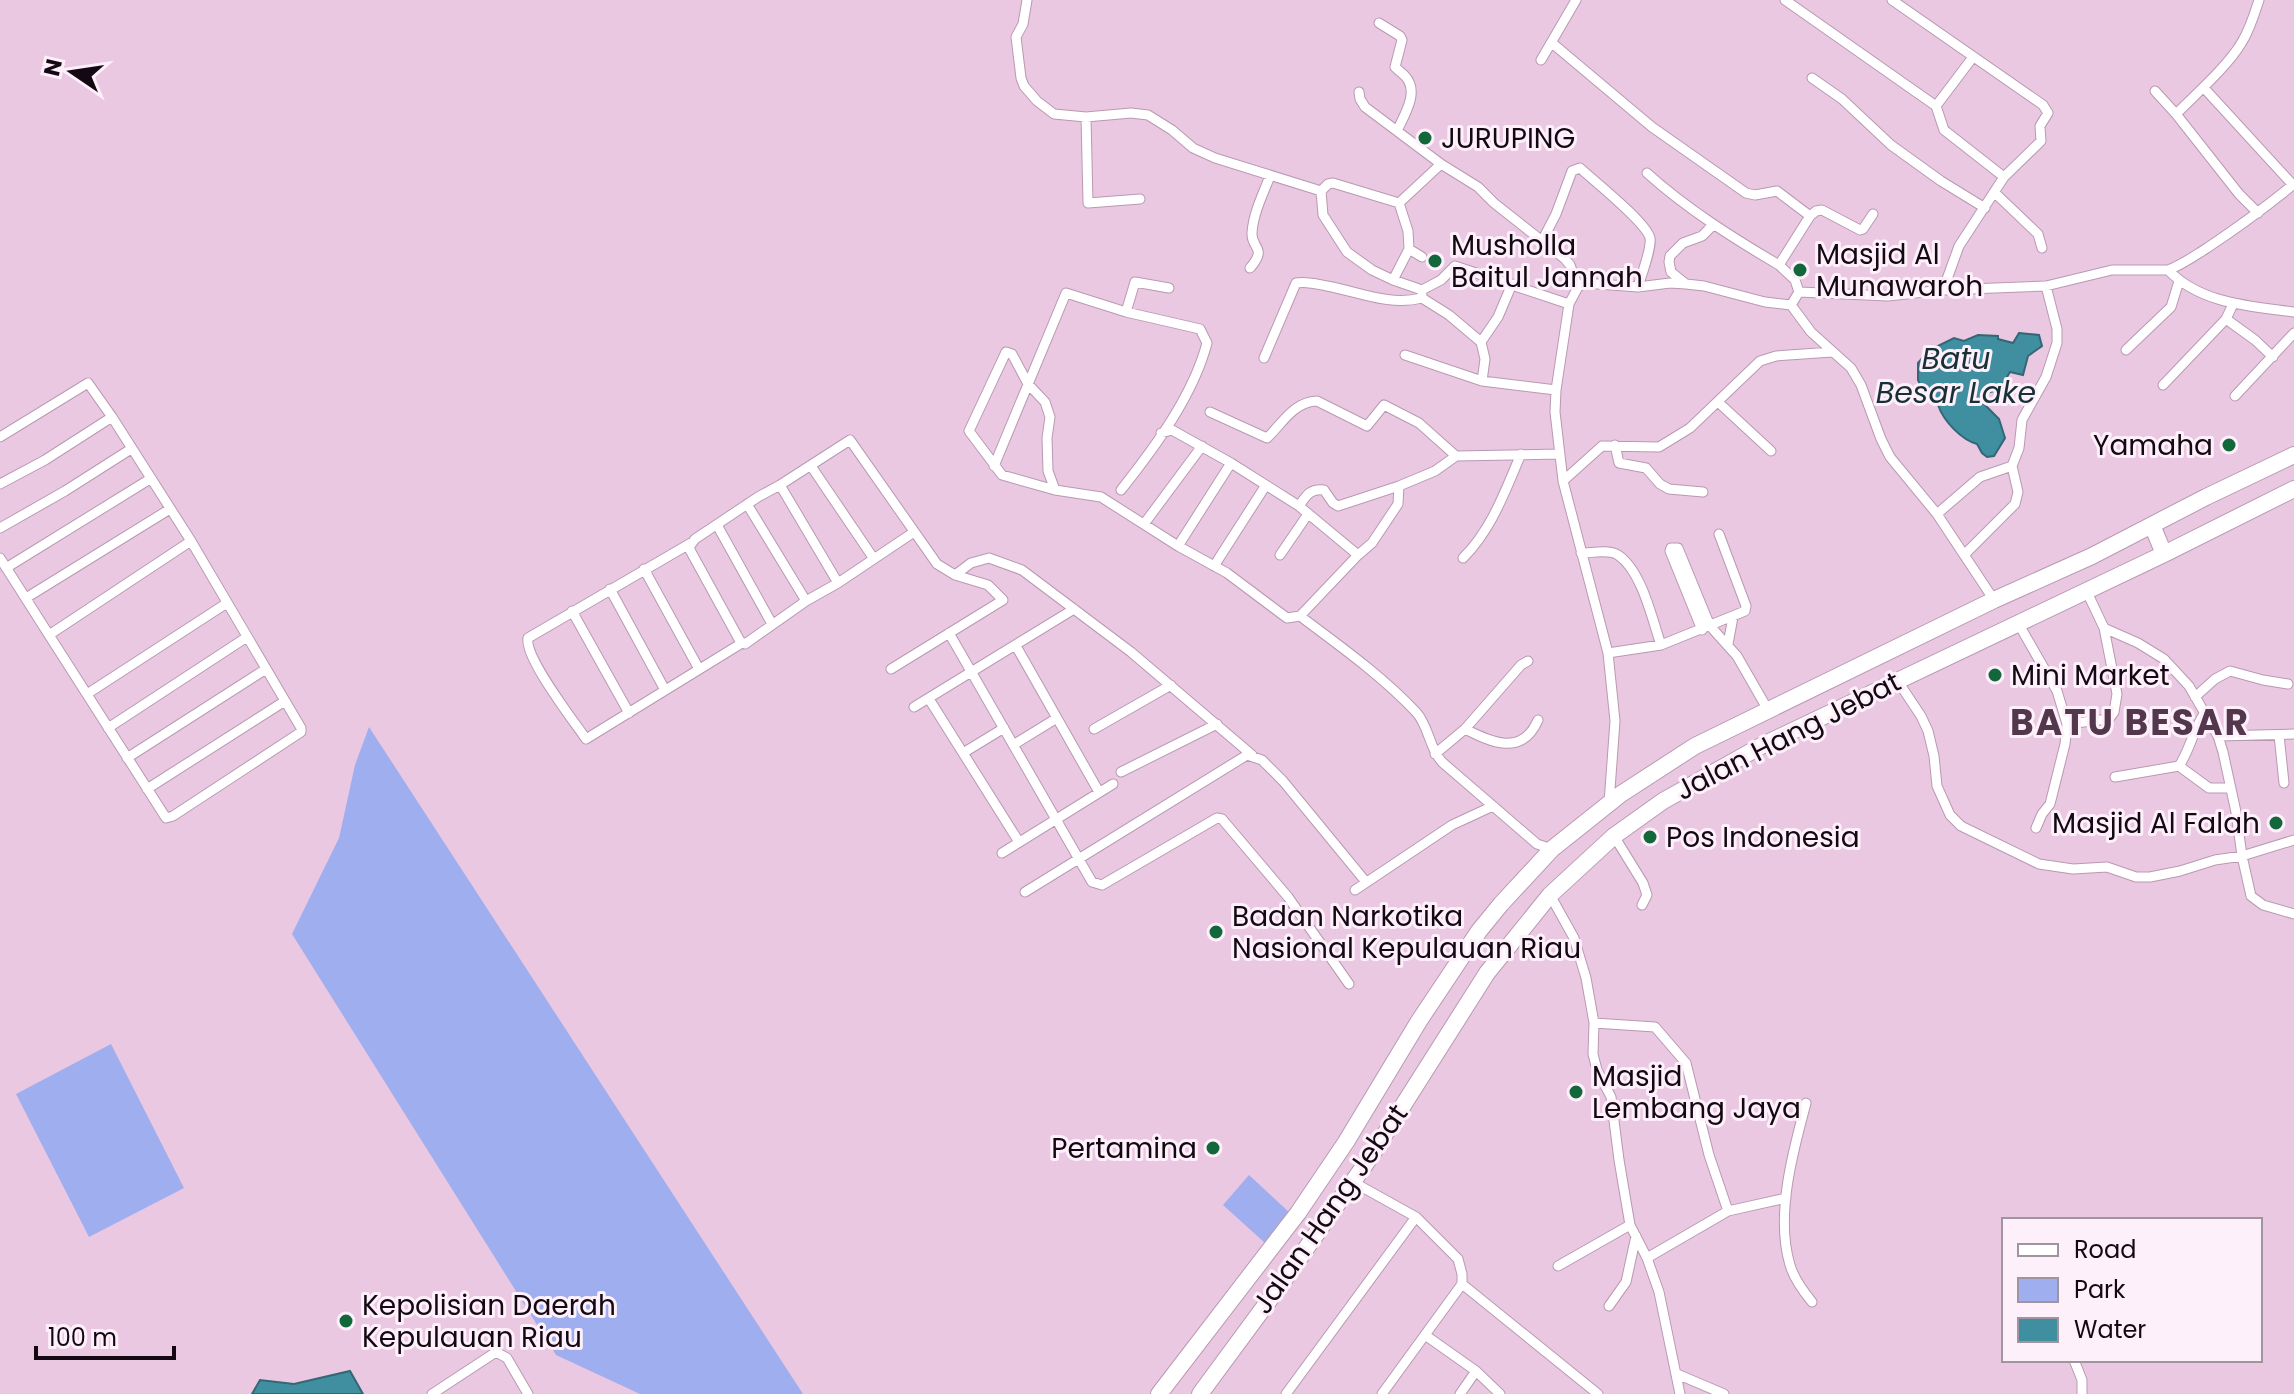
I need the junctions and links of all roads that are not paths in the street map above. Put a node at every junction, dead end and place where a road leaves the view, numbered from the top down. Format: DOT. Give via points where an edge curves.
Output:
graph roads {
  1 [pos="1027,0"];
  2 [pos="1576,0"];
  3 [pos="1785,0"];
  4 [pos="1892,0"];
  5 [pos="2259,0"];
  6 [pos="1379,23"];
  7 [pos="1552,43"];
  8 [pos="1973,57"];
  9 [pos="1541,60"];
  10 [pos="1812,78"];
  11 [pos="2204,88"];
  12 [pos="2155,91"];
  13 [pos="1359,92"];
  14 [pos="1936,106"];
  15 [pos="2176,114"];
  16 [pos="1086,117"];
  17 [pos="1397,131"];
  18 [pos="1441,164"];
  19 [pos="1647,173"];
  20 [pos="1270,176"];
  21 [pos="2004,177"];
  22 [pos="2294,184"];
  23 [pos="1321,191"];
  24 [pos="1994,192"];
  25 [pos="1140,199"];
  26 [pos="1399,203"];
  27 [pos="1985,208"];
  28 [pos="2258,213"];
  29 [pos="1873,214"];
  30 [pos="1810,216"];
  31 [pos="1713,225"];
  32 [pos="1542,241"];
  33 [pos="2042,248"];
  34 [pos="1409,249"];
  35 [pos="1422,257"];
  36 [pos="1779,265"];
  37 [pos="1250,268"];
  38 [pos="2168,270"];
  39 [pos="1393,280"];
  40 [pos="2179,281"];
  41 [pos="1512,284"];
  42 [pos="1686,284"];
  43 [pos="2046,286"];
  44 [pos="1578,287"];
  45 [pos="1638,287"];
  46 [pos="1169,288"];
  47 [pos="1943,290"];
  48 [pos="1799,292"];
  49 [pos="1422,294"];
  50 [pos="1569,304"];
  51 [pos="2233,304"];
  52 [pos="1791,305"];
  53 [pos="1126,312"];
  54 [pos="2294,312"];
  55 [pos="2226,319"];
  56 [pos="2294,333"];
  57 [pos="1481,342"];
  58 [pos="2126,350"];
  59 [pos="1832,352"];
  60 [pos="1405,355"];
  61 [pos="2273,357"];
  62 [pos="1264,358"];
  63 [pos="1482,381"];
  64 [pos="1028,384"];
  65 [pos="2163,385"];
  66 [pos="1556,390"];
  67 [pos="2235,396"];
  68 [pos="1718,402"];
  69 [pos="1210,412"];
  70 [pos="112,417"];
  71 [pos="1161,433"];
  72 [pos="0,437"];
  73 [pos="1615,445"];
  74 [pos="1202,446"];
  75 [pos="131,449"];
  76 [pos="1771,451"];
  77 [pos="1521,454"];
  78 [pos="1560,454"];
  79 [pos="2294,455"];
  80 [pos="1456,456"];
  81 [pos="1231,463"];
  82 [pos="811,466"];
  83 [pos="994,466"];
  84 [pos="2012,466"];
  85 [pos="150,479"];
  86 [pos="1563,481"];
  87 [pos="0,484"];
  88 [pos="780,485"];
  89 [pos="1266,485"];
  90 [pos="1399,486"];
  91 [pos="2294,489"];
  92 [pos="1055,490"];
  93 [pos="1121,490"];
  94 [pos="1703,492"];
  95 [pos="747,504"];
  96 [pos="1299,506"];
  97 [pos="170,509"];
  98 [pos="1308,514"];
  99 [pos="1937,514"];
  100 [pos="1144,524"];
  101 [pos="717,525"];
  102 [pos="2152,525"];
  103 [pos="0,528"];
  104 [pos="914,532"];
  105 [pos="1719,534"];
  106 [pos="191,541"];
  107 [pos="691,543"];
  108 [pos="1178,546"];
  109 [pos="1581,553"];
  110 [pos="1965,554"];
  111 [pos="2164,554"];
  112 [pos="1280,555"];
  113 [pos="1358,555"];
  114 [pos="0,558"];
  115 [pos="1463,558"];
  116 [pos="874,559"];
  117 [pos="1214,566"];
  118 [pos="6,568"];
  119 [pos="644,569"];
  120 [pos="955,575"];
  121 [pos="838,583"];
  122 [pos="610,589"];
  123 [pos="2086,590"];
  124 [pos="26,598"];
  125 [pos="1994,600"];
  126 [pos="806,601"];
  127 [pos="227,603"];
  128 [pos="1074,609"];
  129 [pos="572,611"];
  130 [pos="1300,616"];
  131 [pos="1733,617"];
  132 [pos="2018,623"];
  133 [pos="772,624"];
  134 [pos="1706,628"];
  135 [pos="2104,628"];
  136 [pos="949,633"];
  137 [pos="49,635"];
  138 [pos="247,637"];
  139 [pos="742,643"];
  140 [pos="1728,644"];
  141 [pos="1661,645"];
  142 [pos="1016,646"];
  143 [pos="1608,653"];
  144 [pos="1528,661"];
  145 [pos="266,669"];
  146 [pos="699,669"];
  147 [pos="891,669"];
  148 [pos="972,672"];
  149 [pos="1897,680"];
  150 [pos="2288,684"];
  151 [pos="1171,685"];
  152 [pos="665,690"];
  153 [pos="87,694"];
  154 [pos="2195,697"];
  155 [pos="929,699"];
  156 [pos="285,701"];
  157 [pos="914,707"];
  158 [pos="1768,710"];
  159 [pos="629,713"];
  160 [pos="2204,714"];
  161 [pos="1057,718"];
  162 [pos="1538,720"];
  163 [pos="1217,724"];
  164 [pos="2067,724"];
  165 [pos="108,728"];
  166 [pos="1004,728"];
  167 [pos="1094,729"];
  168 [pos="1465,729"];
  169 [pos="2294,734"];
  170 [pos="2279,735"];
  171 [pos="2218,736"];
  172 [pos="1013,745"];
  173 [pos="963,753"];
  174 [pos="1435,754"];
  175 [pos="1252,755"];
  176 [pos="127,758"];
  177 [pos="2179,766"];
  178 [pos="1121,772"];
  179 [pos="2115,777"];
  180 [pos="2284,783"];
  181 [pos="1113,784"];
  182 [pos="2231,788"];
  183 [pos="147,789"];
  184 [pos="1099,792"];
  185 [pos="1609,803"];
  186 [pos="1493,806"];
  187 [pos="1057,819"];
  188 [pos="2036,828"];
  189 [pos="1614,836"];
  190 [pos="2294,840"];
  191 [pos="1019,842"];
  192 [pos="1552,849"];
  193 [pos="1002,853"];
  194 [pos="2242,856"];
  195 [pos="1077,859"];
  196 [pos="1366,882"];
  197 [pos="1355,890"];
  198 [pos="1025,892"];
  199 [pos="1550,895"];
  200 [pos="1642,905"];
  201 [pos="2294,914"];
  202 [pos="1463,956"];
  203 [pos="1487,973"];
  204 [pos="1349,984"];
  205 [pos="1594,1023"];
  206 [pos="1806,1103"];
  207 [pos="1353,1182"];
  208 [pos="1786,1198"];
  209 [pos="1728,1211"];
  210 [pos="1416,1217"];
  211 [pos="1630,1225"];
  212 [pos="1636,1236"];
  213 [pos="1647,1258"];
  214 [pos="1558,1266"];
  215 [pos="1462,1284"];
  216 [pos="1812,1302"];
  217 [pos="1609,1306"];
  218 [pos="1425,1335"];
  219 [pos="2075,1362"];
  220 [pos="1476,1371"];
  221 [pos="1677,1374"];
  222 [pos="1497,1393"];
  223 [pos="432,1394"];
  224 [pos="528,1394"];
  225 [pos="1159,1394"];
  226 [pos="1200,1394"];
  227 [pos="1286,1394"];
  228 [pos="1382,1394"];
  229 [pos="1460,1394"];
  230 [pos="1598,1394"];
  231 [pos="1680,1394"];
  232 [pos="1724,1394"];
  233 [pos="2082,1394"];
  1 -- 16 [label="street" via="1016,37 1024,86 1054,114"];
  2 -- 7 [label="street"];
  3 -- 14 [label="street"];
  4 -- 8 [label="street"];
  5 -- 11 [label="street" via="2240,46"];
  6 -- 17 [label="street" via="1400,36 1395,67 1411,87"];
  7 -- 9 [label="street"];
  7 -- 30 [label="street" via="1652,127 1746,193 1777,191"];
  8 -- 14 [label="street"];
  8 -- 21 [label="street" via="2048,113 2040,126 2041,141"];
  10 -- 27 [label="street" via="1891,145"];
  11 -- 15 [label="street"];
  11 -- 22 [label="street"];
  12 -- 15 [label="street"];
  13 -- 17 [label="street" via="1362,104"];
  14 -- 21 [label="street" via="1944,130"];
  15 -- 28 [label="street"];
  16 -- 20 [label="street" via="1148,115 1197,150"];
  16 -- 25 [label="street" via="1088,203"];
  17 -- 18 [label="street"];
  18 -- 26 [label="street"];
  18 -- 32 [label="street" via="1478,187"];
  19 -- 31 [label="street"];
  20 -- 23 [label="street"];
  20 -- 37 [label="street" via="1252,232 1259,251"];
  21 -- 24 [label="street"];
  22 -- 28 [label="street"];
  23 -- 26 [label="street" via="1333,183"];
  23 -- 39 [label="street" via="1323,215 1347,252"];
  24 -- 27 [label="street"];
  24 -- 33 [label="street" via="2039,235"];
  26 -- 34 [label="street"];
  27 -- 47 [label="street" via="1959,246"];
  28 -- 38 [label="street"];
  29 -- 30 [label="street" via="1860,230 1822,210"];
  30 -- 36 [label="street"];
  31 -- 36 [label="street"];
  31 -- 42 [label="street" via="1670,256 1671,272"];
  32 -- 44 [label="street" via="1570,265"];
  32 -- 45 [label="street" via="1572,171 1580,168 1650,236"];
  34 -- 35 [label="street"];
  34 -- 39 [label="street"];
  36 -- 48 [label="street"];
  38 -- 40 [label="street"];
  38 -- 43 [label="street" via="2099,272"];
  39 -- 49 [label="street"];
  40 -- 51 [label="street"];
  40 -- 58 [label="street" via="2171,307"];
  41 -- 49 [label="street" via="1455,266"];
  41 -- 50 [label="street"];
  41 -- 57 [label="street"];
  42 -- 45 [label="street"];
  42 -- 52 [label="street"];
  43 -- 47 [label="street"];
  43 -- 84 [label="street" via="2057,343 2046,377 2022,420"];
  44 -- 45 [label="street"];
  44 -- 50 [label="street"];
  46 -- 53 [label="street" via="1135,282"];
  47 -- 48 [label="street" via="1888,296"];
  48 -- 52 [label="street"];
  49 -- 57 [label="street"];
  49 -- 62 [label="street" via="1392,302 1296,283"];
  50 -- 66 [label="street"];
  51 -- 54 [label="street"];
  51 -- 55 [label="street"];
  52 -- 59 [label="street"];
  53 -- 64 [label="street" via="1064,294"];
  53 -- 71 [label="street" via="1200,329 1207,343 1185,398"];
  55 -- 61 [label="street"];
  55 -- 65 [label="street"];
  56 -- 61 [label="street"];
  57 -- 63 [label="street"];
  59 -- 68 [label="street" via="1765,359"];
  59 -- 99 [label="street" via="1861,385 1890,457"];
  60 -- 63 [label="street"];
  61 -- 67 [label="street"];
  63 -- 66 [label="street"];
  64 -- 83 [label="street"];
  64 -- 83 [label="street" via="1006,352 969,430"];
  64 -- 92 [label="street" via="1045,402 1050,417 1048,471"];
  66 -- 78 [label="street"];
  68 -- 73 [label="street" via="1659,447"];
  68 -- 76 [label="street"];
  69 -- 80 [label="street" via="1267,438 1289,413 1311,401 1367,426 1384,405 1419,423"];
  70 -- 72 [label="street" via="88,383"];
  70 -- 75 [label="street"];
  70 -- 87 [label="street"];
  71 -- 74 [label="street" via="1172,430"];
  71 -- 93 [label="street"];
  73 -- 86 [label="street" via="1599,448"];
  73 -- 94 [label="street" via="1619,463 1646,468 1669,489"];
  74 -- 81 [label="street"];
  74 -- 100 [label="street"];
  75 -- 85 [label="street"];
  75 -- 103 [label="street"];
  77 -- 78 [label="street"];
  77 -- 80 [label="street"];
  77 -- 115 [label="street" via="1489,526"];
  78 -- 86 [label="street"];
  79 -- 102 [label="highway"];
  80 -- 90 [label="street"];
  81 -- 89 [label="street"];
  81 -- 108 [label="street"];
  82 -- 88 [label="street"];
  82 -- 104 [label="street" via="850,440"];
  82 -- 116 [label="street"];
  83 -- 92 [label="street" via="1002,475"];
  84 -- 99 [label="street" via="1980,477"];
  84 -- 110 [label="street" via="2015,504"];
  85 -- 97 [label="street"];
  85 -- 118 [label="street"];
  86 -- 109 [label="street"];
  88 -- 95 [label="street"];
  88 -- 121 [label="street"];
  89 -- 96 [label="street"];
  89 -- 117 [label="street"];
  90 -- 96 [label="street" via="1338,506 1324,490 1316,489"];
  90 -- 113 [label="street" via="1398,504"];
  91 -- 111 [label="highway, Jalan Hang Jebat"];
  92 -- 100 [label="street" via="1101,497"];
  95 -- 101 [label="street"];
  95 -- 126 [label="street"];
  96 -- 98 [label="street"];
  97 -- 106 [label="street"];
  97 -- 124 [label="street"];
  98 -- 112 [label="street"];
  98 -- 113 [label="street"];
  99 -- 110 [label="street"];
  100 -- 108 [label="street"];
  101 -- 107 [label="street"];
  101 -- 133 [label="street"];
  102 -- 111 [label="highway"];
  102 -- 125 [label="highway"];
  104 -- 116 [label="street"];
  104 -- 120 [label="street" via="937,564"];
  105 -- 131 [label="street" via="1746,606"];
  106 -- 127 [label="street"];
  106 -- 137 [label="street"];
  107 -- 119 [label="street"];
  107 -- 139 [label="street" via="690,550"];
  108 -- 117 [label="street"];
  109 -- 141 [label="street" via="1619,556 1637,577"];
  109 -- 143 [label="street"];
  110 -- 125 [label="street"];
  111 -- 123 [label="highway, Jalan Hang Jebat"];
  113 -- 130 [label="street"];
  114 -- 118 [label="street"];
  116 -- 121 [label="street"];
  117 -- 130 [label="street" via="1282,616"];
  118 -- 124 [label="street"];
  119 -- 122 [label="street"];
  119 -- 146 [label="street"];
  120 -- 128 [label="street" via="989,558 1022,570"];
  120 -- 136 [label="street" via="988,585 1003,600"];
  121 -- 126 [label="street"];
  122 -- 129 [label="street"];
  122 -- 152 [label="street"];
  123 -- 132 [label="highway, Jalan Hang Jebat"];
  123 -- 135 [label="street"];
  124 -- 137 [label="street"];
  125 -- 158 [label="highway"];
  126 -- 133 [label="street"];
  127 -- 138 [label="street"];
  127 -- 153 [label="street"];
  128 -- 142 [label="street"];
  128 -- 151 [label="street"];
  129 -- 159 [label="street"];
  129 -- 159 [label="street" via="528,638 539,669 586,739"];
  130 -- 174 [label="street" via="1418,714"];
  131 -- 134 [label="street"];
  131 -- 140 [label="street"];
  132 -- 149 [label="highway, Jalan Hang Jebat"];
  132 -- 164 [label="street" via="2057,691"];
  133 -- 139 [label="street"];
  134 -- 134 [label="street" via="1670,551 1671,548 1678,548"];
  134 -- 140 [label="street"];
  134 -- 141 [label="street"];
  135 -- 154 [label="street" via="2164,659"];
  135 -- 164 [label="street" via="2117,694 2114,712 2109,719"];
  136 -- 147 [label="street"];
  136 -- 148 [label="street"];
  137 -- 153 [label="street"];
  138 -- 145 [label="street"];
  138 -- 165 [label="street"];
  139 -- 146 [label="street"];
  140 -- 158 [label="street"];
  141 -- 143 [label="street"];
  142 -- 148 [label="street"];
  142 -- 161 [label="street"];
  143 -- 185 [label="street" via="1615,721"];
  144 -- 168 [label="street"];
  145 -- 156 [label="street"];
  145 -- 176 [label="street"];
  146 -- 152 [label="street"];
  148 -- 155 [label="street"];
  148 -- 166 [label="street"];
  149 -- 189 [label="highway, Jalan Hang Jebat" via="1713,772"];
  149 -- 194 [label="street" via="1928,731 1937,786 1961,826 2039,864 2113,868 2143,878"];
  150 -- 154 [label="street" via="2230,671"];
  151 -- 163 [label="street"];
  151 -- 167 [label="street"];
  152 -- 159 [label="street"];
  153 -- 165 [label="street"];
  154 -- 160 [label="street"];
  155 -- 157 [label="street"];
  155 -- 173 [label="street"];
  156 -- 183 [label="street"];
  156 -- 183 [label="street" via="301,732 173,816 166,818"];
  158 -- 185 [label="highway" via="1695,746"];
  160 -- 171 [label="street"];
  160 -- 177 [label="street"];
  161 -- 172 [label="street"];
  161 -- 184 [label="street"];
  162 -- 168 [label="street" via="1525,738 1501,745"];
  163 -- 175 [label="street"];
  163 -- 178 [label="street"];
  164 -- 188 [label="street" via="2050,804"];
  165 -- 176 [label="street"];
  166 -- 172 [label="street"];
  166 -- 173 [label="street"];
  168 -- 174 [label="street"];
  169 -- 170 [label="street"];
  170 -- 171 [label="street"];
  170 -- 180 [label="street"];
  171 -- 182 [label="street"];
  172 -- 187 [label="street"];
  173 -- 191 [label="street"];
  174 -- 186 [label="street"];
  175 -- 195 [label="street"];
  175 -- 196 [label="street" via="1283,781"];
  176 -- 183 [label="street"];
  177 -- 179 [label="street"];
  177 -- 182 [label="street" via="2209,788"];
  181 -- 184 [label="street"];
  182 -- 194 [label="street"];
  184 -- 187 [label="street"];
  185 -- 192 [label="highway"];
  186 -- 192 [label="street" via="1537,844"];
  186 -- 196 [label="street" via="1452,825"];
  187 -- 191 [label="street"];
  187 -- 195 [label="street"];
  189 -- 199 [label="highway, Jalan Hang Jebat"];
  189 -- 200 [label="street" via="1643,883 1647,895"];
  190 -- 194 [label="street"];
  191 -- 193 [label="street"];
  192 -- 202 [label="highway" via="1501,904"];
  194 -- 201 [label="street" via="2254,900"];
  195 -- 198 [label="street"];
  195 -- 204 [label="street" via="1092,882 1102,885 1222,819 1288,897"];
  196 -- 197 [label="street"];
  199 -- 203 [label="highway, Jalan Hang Jebat"];
  199 -- 205 [label="street" via="1574,938"];
  202 -- 203 [label="highway"];
  202 -- 225 [label="highway" via="1298,1213"];
  203 -- 207 [label="highway, Jalan Hang Jebat"];
  205 -- 209 [label="street" via="1653,1026 1684,1058"];
  205 -- 211 [label="street" via="1593,1054 1612,1101"];
  206 -- 208 [label="street"];
  207 -- 210 [label="street"];
  207 -- 226 [label="highway, Jalan Hang Jebat"];
  208 -- 209 [label="street"];
  208 -- 216 [label="street" via="1790,1265"];
  209 -- 213 [label="street"];
  210 -- 215 [label="street" via="1458,1259"];
  210 -- 227 [label="street"];
  211 -- 212 [label="street"];
  211 -- 214 [label="street"];
  212 -- 213 [label="street"];
  212 -- 217 [label="street" via="1626,1282"];
  213 -- 221 [label="street"];
  215 -- 218 [label="street"];
  215 -- 230 [label="street"];
  218 -- 220 [label="street"];
  218 -- 228 [label="street"];
  219 -- 233 [label="street"];
  220 -- 222 [label="street"];
  220 -- 229 [label="street"];
  221 -- 231 [label="street"];
  221 -- 232 [label="street"];
  223 -- 224 [label="street" via="496,1352 507,1358"];
}
